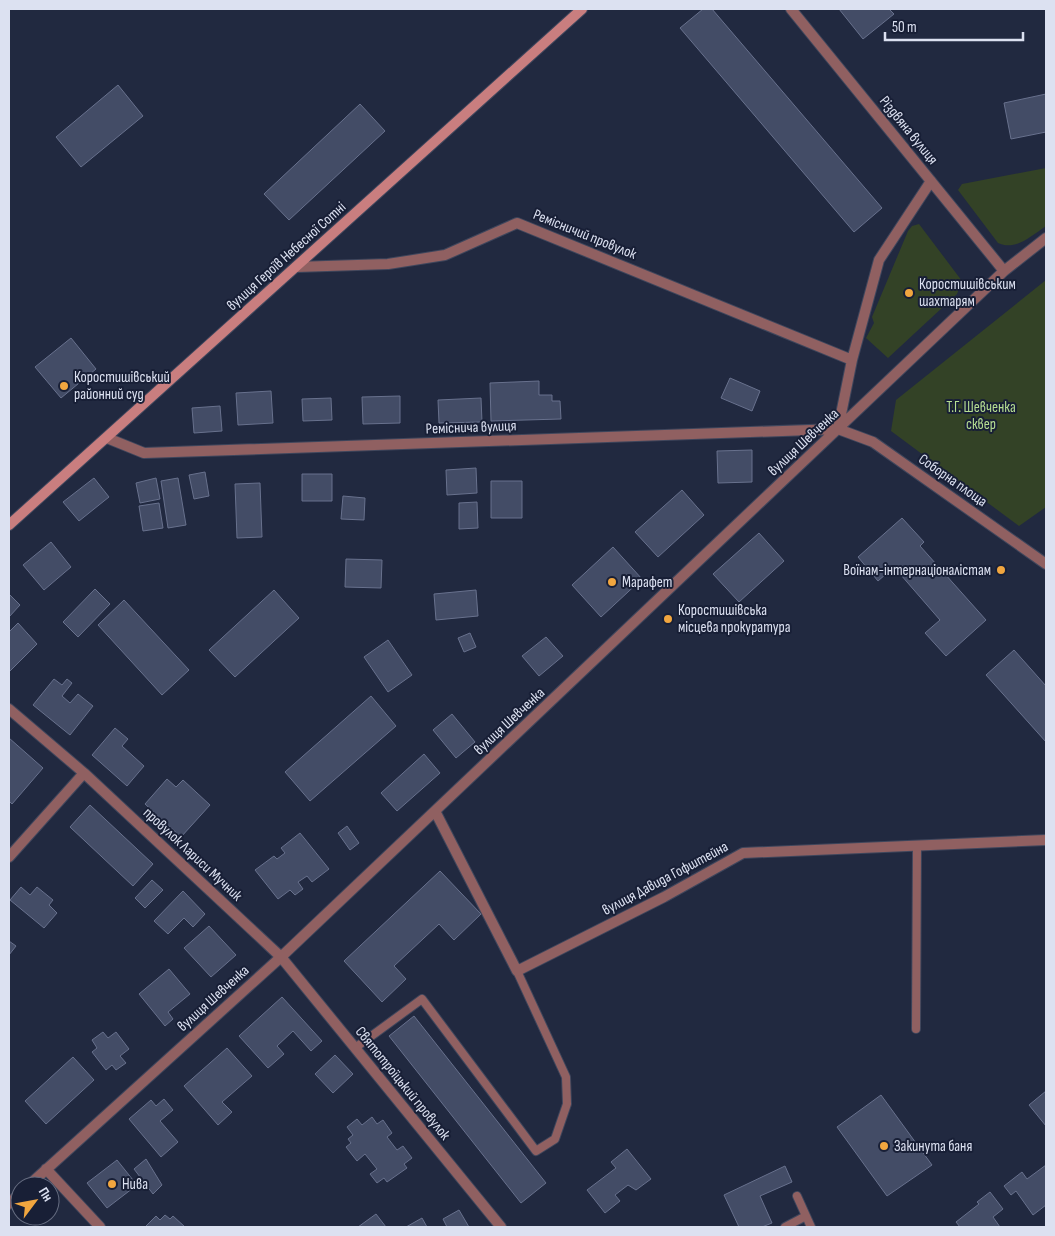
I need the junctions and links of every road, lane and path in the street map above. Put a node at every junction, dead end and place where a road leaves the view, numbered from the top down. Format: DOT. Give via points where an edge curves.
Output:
graph roads {
  1 [pos="582,9"];
  2 [pos="791,9"];
  3 [pos="931,181"];
  4 [pos="1046,238"];
  5 [pos="296,267"];
  6 [pos="1004,271"];
  7 [pos="852,360"];
  8 [pos="838,429"];
  9 [pos="107,438"];
  10 [pos="9,525"];
  11 [pos="1046,564"];
  12 [pos="9,709"];
  13 [pos="84,773"];
  14 [pos="435,811"];
  15 [pos="1046,840"];
  16 [pos="917,846"];
  17 [pos="9,857"];
  18 [pos="280,957"];
  19 [pos="517,971"];
  20 [pos="916,1029"];
  21 [pos="355,1048"];
  22 [pos="46,1170"];
  23 [pos="39,1176"];
  24 [pos="797,1196"];
  25 [pos="806,1216"];
  26 [pos="100,1227"];
  27 [pos="501,1227"];
  28 [pos="786,1227"];
  29 [pos="811,1227"];
  1 -- 5 [label="street, вулиця Героїв Небесної Сотні"];
  2 -- 3 [label="street, Різдвяна вулиця"];
  3 -- 6 [label="street, Різдвяна вулиця"];
  3 -- 7 [label="street" via="879,260"];
  4 -- 6 [label="street, вулиця Шевченка"];
  5 -- 7 [label="street, Ремісничий провулок" via="388,264 445,254 517,223"];
  5 -- 9 [label="street, вулиця Героїв Небесної Сотні"];
  6 -- 8 [label="street, вулиця Шевченка"];
  7 -- 8 [label="street"];
  8 -- 9 [label="street, Реміснича вулиця" via="144,452"];
  8 -- 11 [label="street, Соборна площа" via="873,442"];
  8 -- 14 [label="street, вулиця Шевченка"];
  9 -- 10 [label="street, вулиця Героїв Небесної Сотні"];
  12 -- 13 [label="street, провулок Лариси Мучник"];
  13 -- 17 [label="street"];
  13 -- 18 [label="street, провулок Лариси Мучник"];
  14 -- 18 [label="street, вулиця Шевченка"];
  14 -- 19 [label="street"];
  15 -- 16 [label="street, вулиця Давида Гофштейна"];
  16 -- 19 [label="street, вулиця Давида Гофштейна" via="743,853"];
  16 -- 20 [label="lane"];
  18 -- 21 [label="street, Святотроїцький провулок"];
  18 -- 22 [label="street, вулиця Шевченка"];
  19 -- 21 [label="lane" via="566,1077 567,1104 555,1139 536,1151 422,999"];
  21 -- 27 [label="street, Святотроїцький провулок"];
  22 -- 23 [label="street, вулиця Шевченка"];
  22 -- 26 [label="street"];
  24 -- 25 [label="lane"];
  25 -- 28 [label="lane"];
  25 -- 29 [label="lane"];
}
